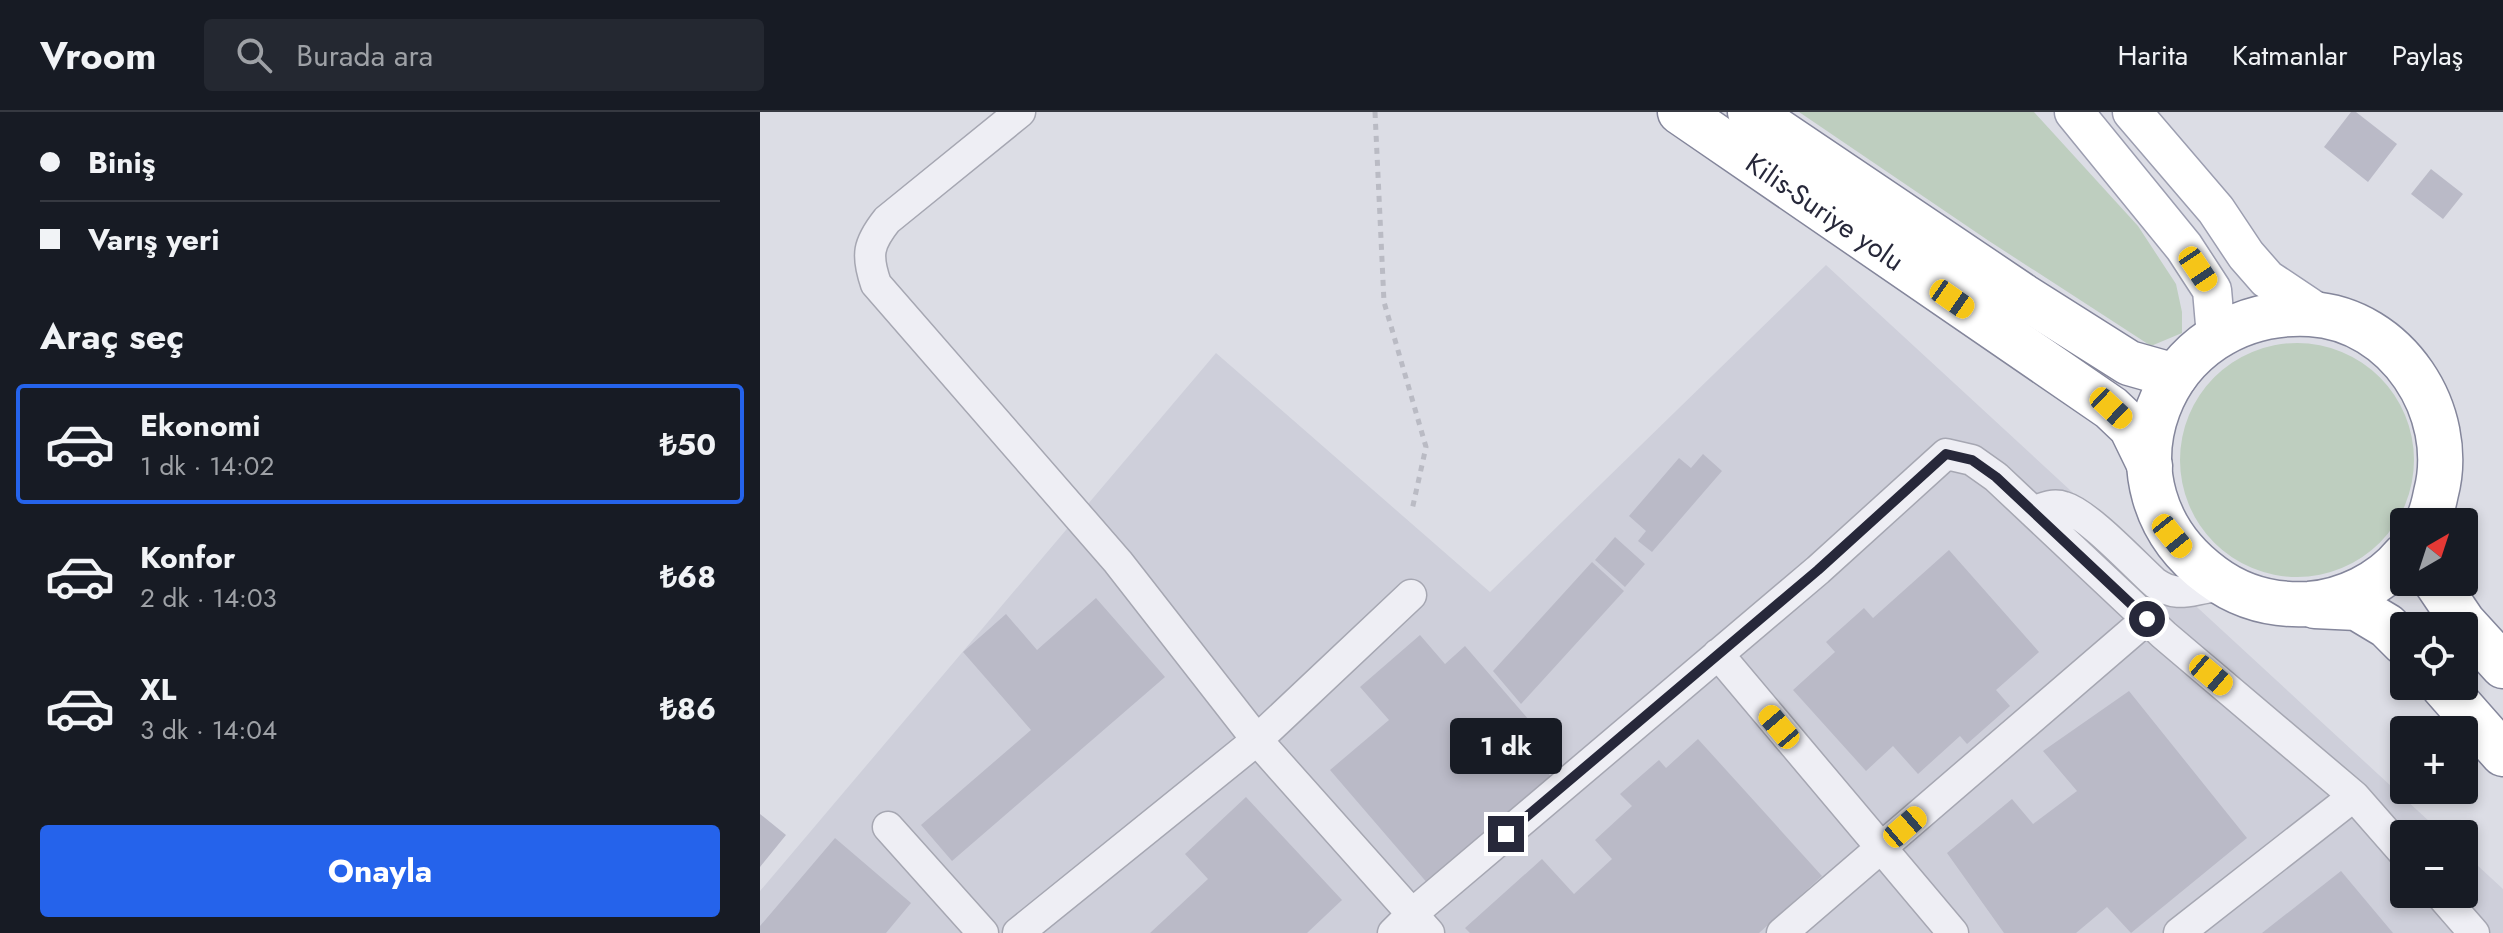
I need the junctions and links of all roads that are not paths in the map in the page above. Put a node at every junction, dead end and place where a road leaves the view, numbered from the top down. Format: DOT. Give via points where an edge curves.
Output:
graph roads {
  1 [pos="1020,112"];
  2 [pos="1680,112"];
  3 [pos="1750,112"];
  4 [pos="2074,112"];
  5 [pos="2132,112"];
  6 [pos="2321,315"];
  7 [pos="2216,336"];
  8 [pos="2175,376"];
  9 [pos="2150,466"];
  10 [pos="2432,508"];
  11 [pos="2033,512"];
  12 [pos="2390,568"];
  13 [pos="2226,587"];
  14 [pos="1411,595"];
  15 [pos="2445,596"];
  16 [pos="2292,605"];
  17 [pos="2147,619"];
  18 [pos="2390,629"];
  19 [pos="1718,654"];
  20 [pos="2503,666"];
  21 [pos="2455,700"];
  22 [pos="1257,740"];
  23 [pos="2503,754"];
  24 [pos="2354,796"];
  25 [pos="888,827"];
  26 [pos="2390,837"];
  27 [pos="1881,848"];
  28 [pos="2452,908"];
  29 [pos="1411,927"];
  30 [pos="983,933"];
  31 [pos="1018,933"];
  32 [pos="1782,933"];
  33 [pos="1953,933"];
  34 [pos="2179,933"];
  35 [pos="2474,933"];
  1 -- 22 [label="street" via="887,220 873,238 868,261 876,284 1118,562"];
  2 -- 9 [label="highway, Kilis-Suriye yolu" via="2111,408 2131,427"];
  3 -- 8 [label="highway" via="2129,363"];
  4 -- 7 [label="main road" via="2184,247 2212,290"];
  5 -- 6 [label="main road" via="2267,279"];
  6 -- 7 [label="highway" via="2273,315"];
  6 -- 10 [label="highway" via="2362,329 2398,354 2424,389 2439,430 2441,474"];
  7 -- 8 [label="highway"];
  8 -- 9 [label="highway" via="2155,419"];
  9 -- 13 [label="highway" via="2156,502 2172,536 2196,565"];
  11 -- 13 [label="street" via="2053,505 2080,515 2168,592"];
  11 -- 17 [label="street"];
  11 -- 19 [label="street" via="1972,460 1946,454"];
  12 -- 16 [label="highway" via="2349,595"];
  13 -- 16 [label="highway" via="2258,600"];
  14 -- 22 [label="street"];
  15 -- 20 [label="highway"];
  16 -- 18 [label="highway" via="2357,608"];
  17 -- 24 [label="street"];
  17 -- 27 [label="street"];
  19 -- 27 [label="street"];
  19 -- 29 [label="street"];
  21 -- 23 [label="highway"];
  22 -- 29 [label="street"];
  22 -- 31 [label="street"];
  24 -- 26 [label="street"];
  24 -- 34 [label="street"];
  25 -- 30 [label="street"];
  27 -- 32 [label="street"];
  27 -- 33 [label="street"];
  28 -- 35 [label="street"];
}
